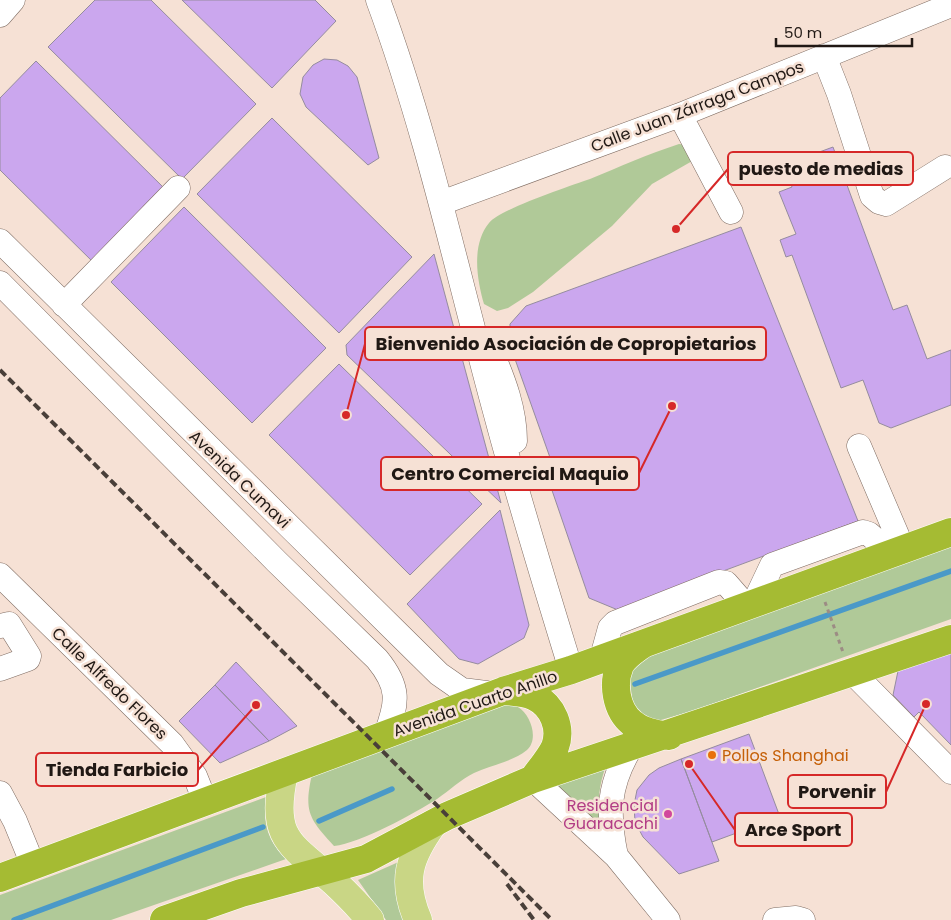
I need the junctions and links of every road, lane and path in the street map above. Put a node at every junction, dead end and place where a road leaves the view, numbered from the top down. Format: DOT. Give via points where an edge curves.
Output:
graph roads {
  1 [pos="13,0"];
  2 [pos="378,0"];
  3 [pos="951,5"];
  4 [pos="0,15"];
  5 [pos="824,56"];
  6 [pos="680,116"];
  7 [pos="945,167"];
  8 [pos="178,188"];
  9 [pos="441,203"];
  10 [pos="731,212"];
  11 [pos="0,241"];
  12 [pos="0,283"];
  13 [pos="64,305"];
  14 [pos="859,446"];
  15 [pos="951,532"];
  16 [pos="300,538"];
  17 [pos="898,552"];
  18 [pos="277,562"];
  19 [pos="0,575"];
  20 [pos="824,601"];
  21 [pos="750,604"];
  22 [pos="0,626"];
  23 [pos="54,628"];
  24 [pos="835,629"];
  25 [pos="951,639"];
  26 [pos="20,642"];
  27 [pos="644,643"];
  28 [pos="602,657"];
  29 [pos="0,669"];
  30 [pos="571,670"];
  31 [pos="852,672"];
  32 [pos="498,692"];
  33 [pos="386,734"];
  34 [pos="669,736"];
  35 [pos="631,747"];
  36 [pos="951,772"];
  37 [pos="284,773"];
  38 [pos="533,779"];
  39 [pos="0,793"];
  40 [pos="206,802"];
  41 [pos="433,824"];
  42 [pos="616,856"];
  43 [pos="34,865"];
  44 [pos="320,872"];
  45 [pos="0,878"];
  46 [pos="176,918"];
  47 [pos="370,920"];
  48 [pos="418,920"];
  49 [pos="668,920"];
  50 [pos="775,920"];
  51 [pos="803,920"];
  1 -- 4 [label="street"];
  2 -- 9 [label="street" via="394,43"];
  3 -- 5 [label="street, Calle Juan Zárraga Campos"];
  5 -- 6 [label="street, Calle Juan Zárraga Campos"];
  5 -- 7 [label="street" via="872,196 886,204"];
  6 -- 9 [label="street, Calle Juan Zárraga Campos"];
  6 -- 10 [label="street"];
  8 -- 13 [label="street"];
  9 -- 30 [label="street" via="468,310 490,347 504,383 515,423 514,482"];
  11 -- 13 [label="street, Avenida Cumavi"];
  12 -- 18 [label="street, Avenida Cumavi"];
  13 -- 16 [label="street, Avenida Cumavi"];
  14 -- 17 [label="street"];
  15 -- 17 [label="highway, Avenida Cuarto Anillo"];
  16 -- 18 [label="street" via="302,545 296,558"];
  16 -- 32 [label="street, Avenida Cumavi" via="439,674 462,690"];
  17 -- 21 [label="highway, Avenida Cuarto Anillo"];
  18 -- 33 [label="street, Avenida Cumavi" via="377,659 390,676 396,703"];
  19 -- 23 [label="street, Calle Alfredo Flores"];
  20 -- 24 [label="path"];
  21 -- 27 [label="highway, Avenida Cuarto Anillo"];
  21 -- 28 [label="street" via="726,583 719,582 615,623 610,628"];
  22 -- 26 [label="street" via="9,624"];
  23 -- 26 [label="street"];
  23 -- 40 [label="street, Calle Alfredo Flores" via="172,744 195,776"];
  25 -- 31 [label="highway"];
  26 -- 29 [label="street" via="28,659"];
  27 -- 28 [label="highway, Avenida Cuarto Anillo"];
  27 -- 34 [label="highway" via="621,664 616,688 618,700 632,723 652,733"];
  28 -- 30 [label="highway, Avenida Cuarto Anillo"];
  30 -- 32 [label="highway, Avenida Cuarto Anillo"];
  31 -- 34 [label="highway"];
  31 -- 36 [label="street"];
  32 -- 33 [label="highway, Avenida Cuarto Anillo"];
  32 -- 38 [label="highway" via="536,697 555,718 556,744"];
  33 -- 37 [label="highway, Avenida Cuarto Anillo"];
  34 -- 35 [label="highway"];
  35 -- 38 [label="highway"];
  35 -- 42 [label="street" via="616,775 610,806"];
  37 -- 40 [label="highway, Avenida Cuarto Anillo"];
  37 -- 44 [label="main road" via="279,804 284,832 290,845"];
  38 -- 41 [label="highway"];
  38 -- 42 [label="street"];
  39 -- 43 [label="street"];
  40 -- 43 [label="highway, Avenida Cuarto Anillo"];
  41 -- 44 [label="highway" via="366,859"];
  41 -- 48 [label="main road" via="410,865 410,895"];
  42 -- 49 [label="street"];
  43 -- 45 [label="highway, Avenida Cuarto Anillo"];
  44 -- 46 [label="highway" via="240,893"];
  44 -- 47 [label="main road" via="357,904"];
  50 -- 51 [label="street"];
}
